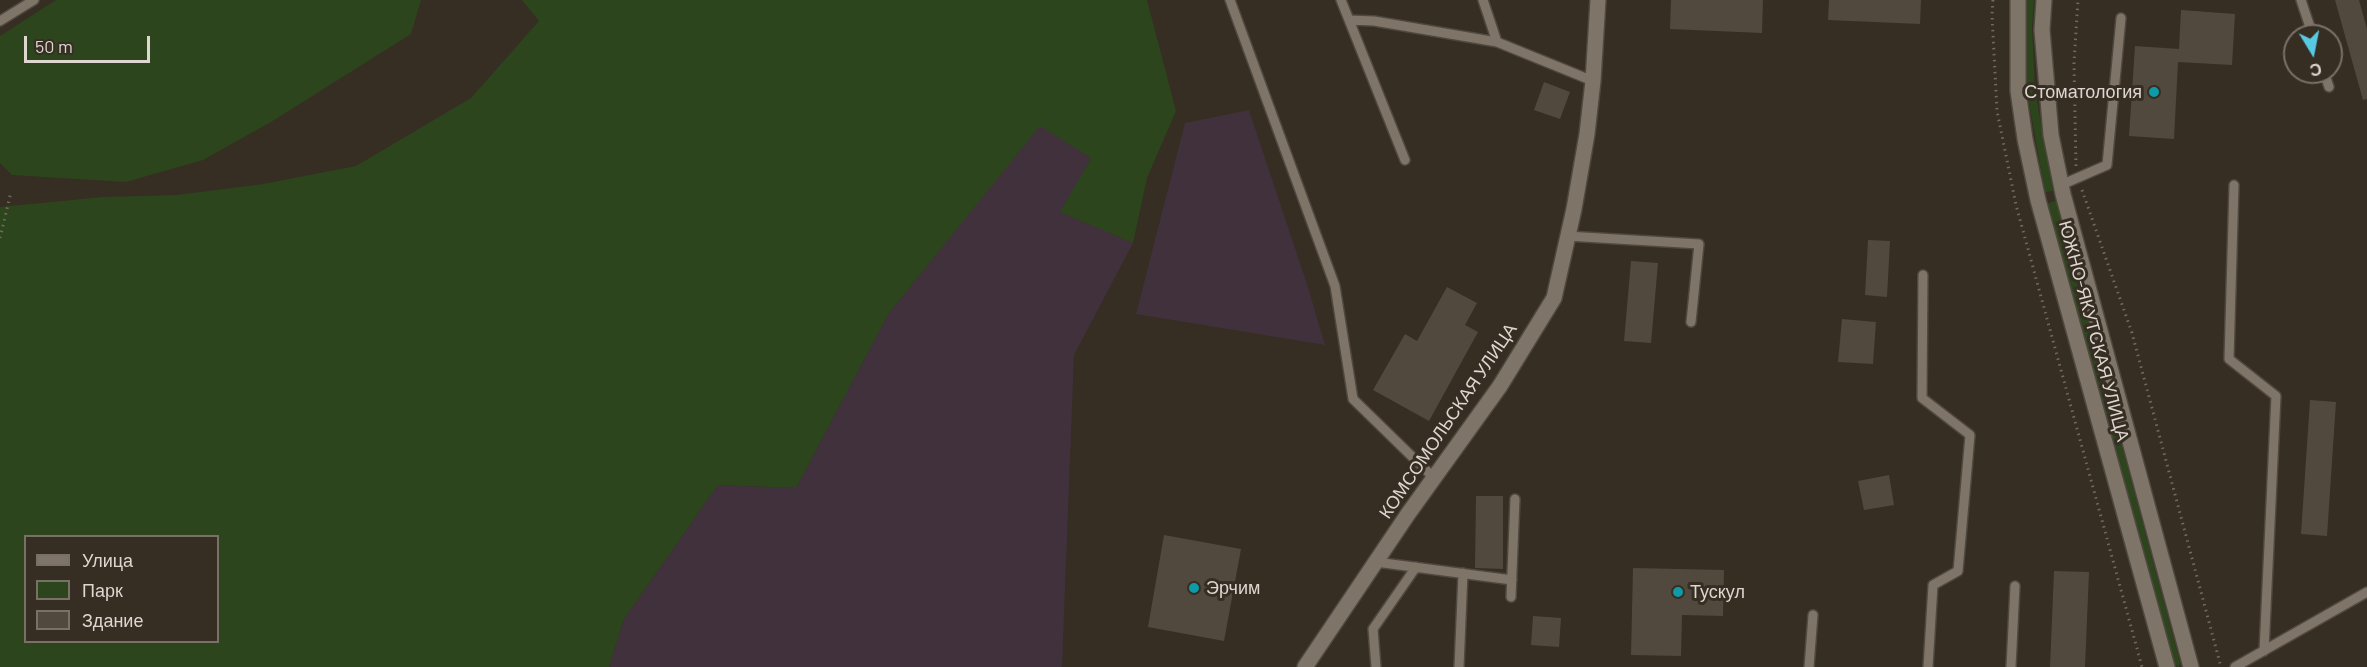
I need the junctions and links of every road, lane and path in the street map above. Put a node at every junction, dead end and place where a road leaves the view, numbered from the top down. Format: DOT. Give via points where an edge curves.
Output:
graph roads {
  1 [pos="34,0"];
  2 [pos="1230,0"];
  3 [pos="1341,0"];
  4 [pos="1483,0"];
  5 [pos="1598,0"];
  6 [pos="1993,0"];
  7 [pos="2018,0"];
  8 [pos="2044,0"];
  9 [pos="2078,0"];
  10 [pos="2301,0"];
  11 [pos="2121,18"];
  12 [pos="1349,20"];
  13 [pos="0,21"];
  14 [pos="2309,24"];
  15 [pos="1497,42"];
  16 [pos="1593,81"];
  17 [pos="2328,84"];
  18 [pos="2329,87"];
  19 [pos="1405,160"];
  20 [pos="2078,177"];
  21 [pos="2061,185"];
  22 [pos="2234,185"];
  23 [pos="12,192"];
  24 [pos="1567,237"];
  25 [pos="0,238"];
  26 [pos="1923,275"];
  27 [pos="1691,322"];
  28 [pos="1434,478"];
  29 [pos="1515,499"];
  30 [pos="1376,562"];
  31 [pos="1416,567"];
  32 [pos="1463,573"];
  33 [pos="1512,580"];
  34 [pos="2015,586"];
  35 [pos="2367,592"];
  36 [pos="1511,597"];
  37 [pos="1813,615"];
  38 [pos="2264,651"];
  39 [pos="1305,667"];
  40 [pos="1376,667"];
  41 [pos="1459,667"];
  42 [pos="1809,667"];
  43 [pos="1928,667"];
  44 [pos="2011,667"];
  45 [pos="2142,667"];
  46 [pos="2167,667"];
  47 [pos="2191,667"];
  48 [pos="2221,667"];
  49 [pos="2235,667"];
  1 -- 13 [label="lane"];
  2 -- 28 [label="lane" via="1335,286 1353,399"];
  3 -- 12 [label="lane"];
  4 -- 15 [label="lane"];
  5 -- 16 [label="street, КОМСОМОЛЬСКАЯ УЛИЦА"];
  6 -- 45 [label="path" via="1997,111 2016,205"];
  7 -- 46 [label="street, ЮЖНО-ЯКУТСКАЯ УЛИЦА" via="2018,91 2038,200"];
  8 -- 21 [label="street, ЮЖНО-ЯКУТСКАЯ УЛИЦА" via="2042,30 2051,135"];
  9 -- 20 [label="path" via="2074,63"];
  10 -- 14 [label="lane"];
  11 -- 20 [label="lane" via="2107,165"];
  12 -- 15 [label="lane"];
  12 -- 19 [label="lane"];
  15 -- 16 [label="lane"];
  16 -- 24 [label="street, КОМСОМОЛЬСКАЯ УЛИЦА"];
  17 -- 18 [label="lane"];
  20 -- 21 [label="lane"];
  20 -- 48 [label="path" via="2132,333"];
  21 -- 47 [label="street, ЮЖНО-ЯКУТСКАЯ УЛИЦА"];
  22 -- 38 [label="lane" via="2229,359 2276,396"];
  23 -- 25 [label="path"];
  24 -- 27 [label="lane" via="1699,244"];
  24 -- 28 [label="street, КОМСОМОЛЬСКАЯ УЛИЦА" via="1554,298 1500,386"];
  26 -- 43 [label="lane" via="1922,398 1970,435 1958,571 1932,585"];
  28 -- 30 [label="street, КОМСОМОЛЬСКАЯ УЛИЦА"];
  29 -- 33 [label="lane"];
  30 -- 31 [label="lane"];
  30 -- 39 [label="street, КОМСОМОЛЬСКАЯ УЛИЦА"];
  31 -- 32 [label="lane"];
  31 -- 40 [label="lane" via="1373,629"];
  32 -- 33 [label="lane"];
  32 -- 41 [label="lane"];
  33 -- 36 [label="lane"];
  34 -- 44 [label="lane"];
  35 -- 38 [label="lane"];
  37 -- 42 [label="lane"];
  38 -- 49 [label="lane"];
}
